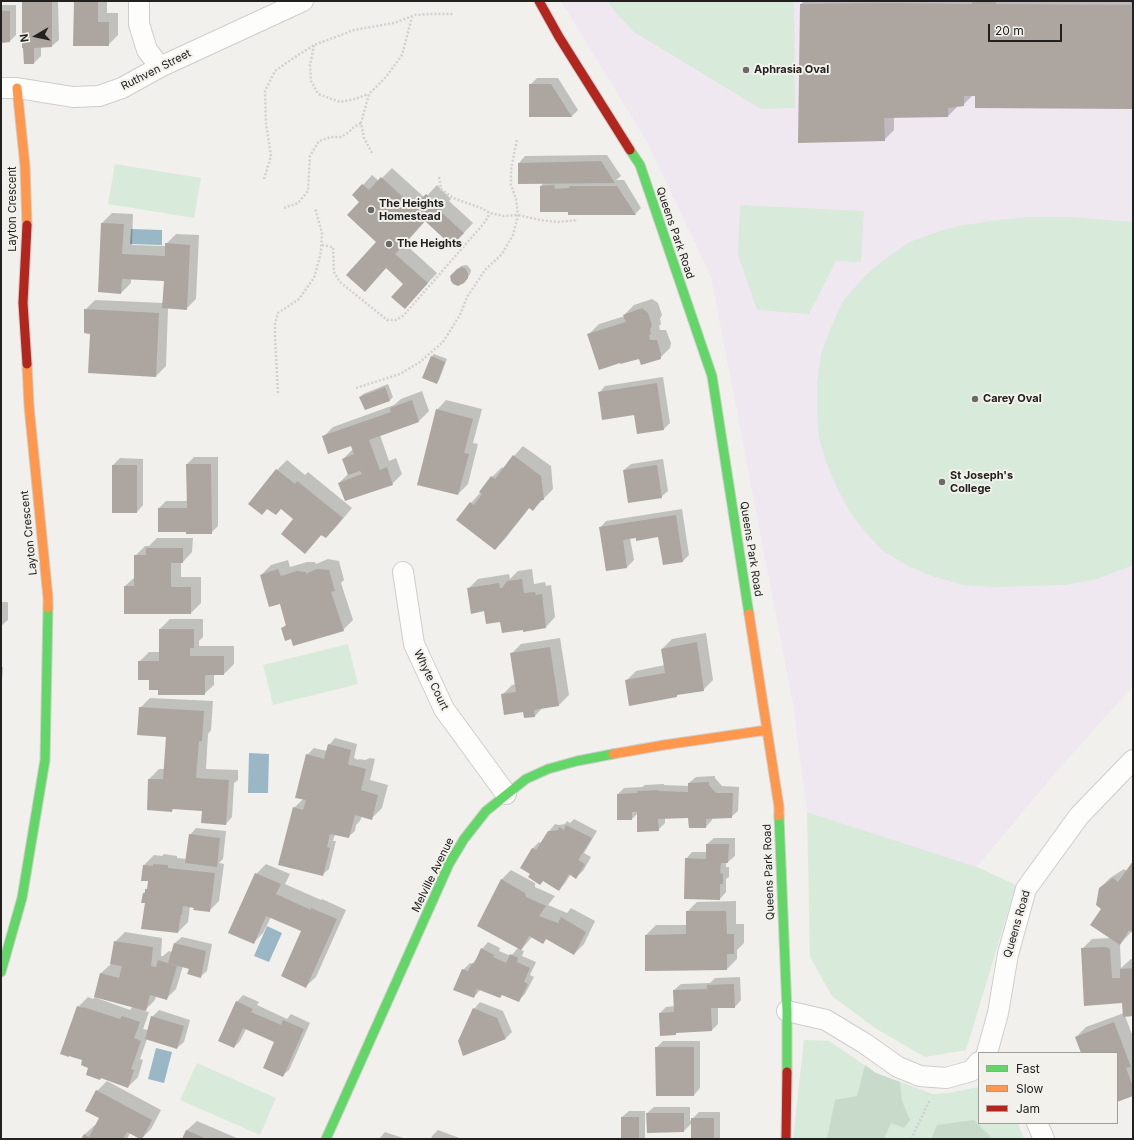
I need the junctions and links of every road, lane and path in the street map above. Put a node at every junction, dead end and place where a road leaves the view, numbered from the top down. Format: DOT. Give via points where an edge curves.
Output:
graph roads {
  1 [pos="139,1"];
  2 [pos="302,1"];
  3 [pos="539,1"];
  4 [pos="453,14"];
  5 [pos="412,16"];
  6 [pos="314,45"];
  7 [pos="160,67"];
  8 [pos="9,88"];
  9 [pos="369,94"];
  10 [pos="361,123"];
  11 [pos="517,138"];
  12 [pos="372,153"];
  13 [pos="439,177"];
  14 [pos="264,179"];
  15 [pos="284,208"];
  16 [pos="315,208"];
  17 [pos="490,213"];
  18 [pos="518,215"];
  19 [pos="578,220"];
  20 [pos="322,245"];
  21 [pos="356,388"];
  22 [pos="278,393"];
  23 [pos="403,572"];
  24 [pos="767,730"];
  25 [pos="1133,760"];
  26 [pos="506,794"];
  27 [pos="1,972"];
  28 [pos="787,1011"];
  29 [pos="987,1052"];
  30 [pos="978,1063"];
  31 [pos="939,1077"];
  32 [pos="1037,1124"];
  33 [pos="326,1139"];
  34 [pos="786,1139"];
  35 [pos="911,1139"];
  36 [pos="1044,1139"];
  1 -- 7 [label="street" via="139,24 147,50"];
  2 -- 7 [label="street, Ruthven Street"];
  3 -- 24 [label="street, Queens Park Road" via="640,165 712,376"];
  4 -- 5 [label="path"];
  5 -- 6 [label="path" via="394,23 354,30"];
  5 -- 9 [label="path" via="402,55"];
  6 -- 9 [label="path" via="310,64 311,81 318,94 340,102"];
  6 -- 14 [label="path" via="275,71 265,91 271,156"];
  7 -- 8 [label="street, Ruthven Street" via="122,88 99,96 73,97"];
  8 -- 27 [label="street, Layton Crescent" via="25,166 27,215 23,303 48,606 45,760 22,898"];
  9 -- 10 [label="path"];
  10 -- 12 [label="path" via="364,138"];
  10 -- 15 [label="path" via="341,137 319,140 310,156 308,190 298,202"];
  11 -- 18 [label="path" via="511,185"];
  13 -- 17 [label="path" via="441,189 453,198"];
  16 -- 20 [label="path" via="322,233"];
  17 -- 18 [label="path" via="503,216"];
  17 -- 20 [label="path" via="486,222 414,304 396,320 387,320 340,282 334,272 333,247"];
  18 -- 19 [label="path" via="558,222"];
  18 -- 21 [label="path" via="513,235 502,254 485,270 443,342 420,362 400,374"];
  20 -- 22 [label="path" via="314,278 299,299 278,313 275,322"];
  23 -- 26 [label="street, Whyte Court" via="414,644 444,709"];
  24 -- 26 [label="street, Melville Avenue" via="664,745 548,768 526,779"];
  24 -- 28 [label="street, Queens Park Road" via="779,807"];
  25 -- 29 [label="street, Queens Road" via="1079,816 1026,889 1008,954 998,1013"];
  26 -- 33 [label="street, Melville Avenue" via="486,811 464,839 449,864"];
  28 -- 31 [label="street" via="826,1020 898,1067 920,1076"];
  28 -- 34 [label="street, Queens Park Road"];
  30 -- 31 [label="street" via="971,1071 946,1078"];
  31 -- 35 [label="path"];
  32 -- 36 [label="street"];
}
